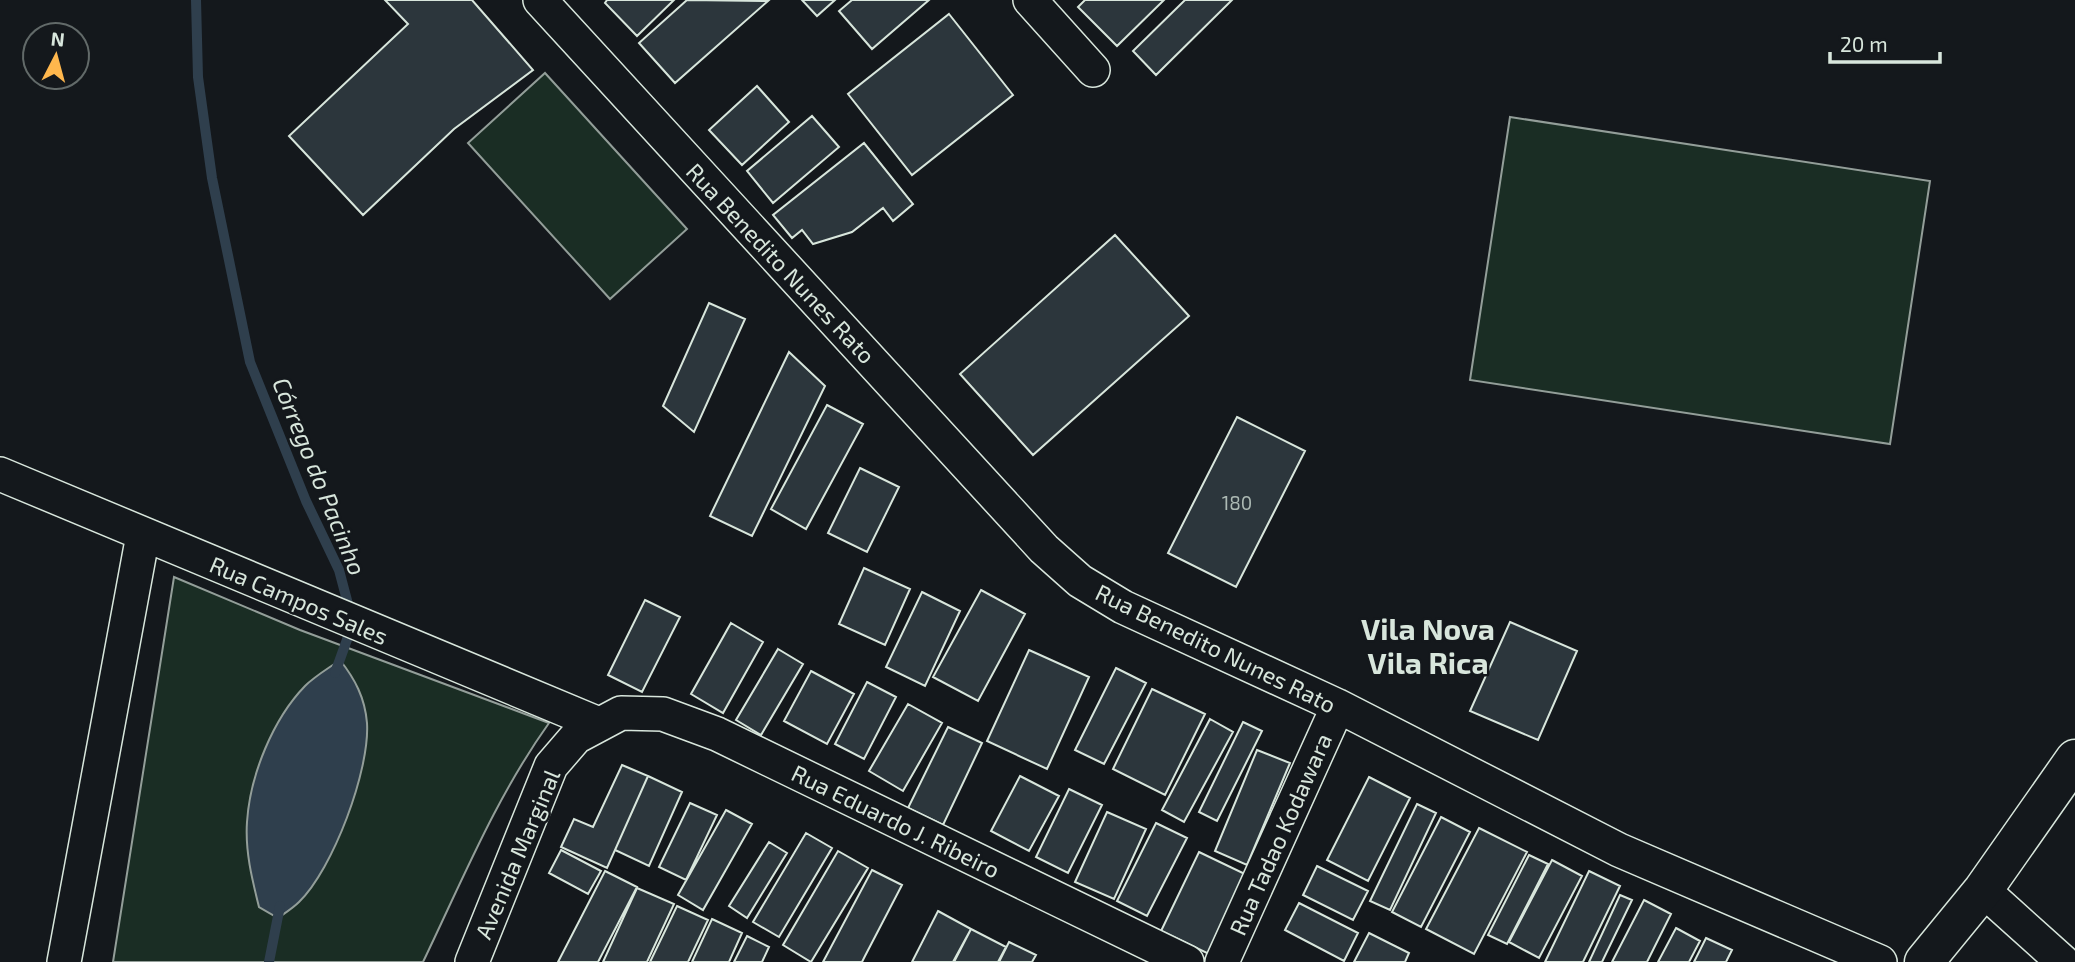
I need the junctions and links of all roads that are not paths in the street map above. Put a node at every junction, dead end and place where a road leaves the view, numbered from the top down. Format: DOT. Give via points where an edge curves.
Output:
graph roads {
  1 [pos="540,0"];
  2 [pos="1030,0"];
  3 [pos="1093,70"];
  4 [pos="0,474"];
  5 [pos="144,535"];
  6 [pos="1338,706"];
  7 [pos="599,724"];
  8 [pos="2075,758"];
  9 [pos="1983,890"];
  10 [pos="64,962"];
  11 [pos="472,962"];
  12 [pos="1187,962"];
  13 [pos="1222,962"];
  14 [pos="1880,962"];
  15 [pos="1924,962"];
  16 [pos="2063,962"];
  1 -- 6 [label="street, Rua Benedito Nunes Rato" via="1044,549 1080,581 1123,607"];
  2 -- 3 [label="street"];
  4 -- 5 [label="street, Rua Campos Sales"];
  5 -- 7 [label="street, Rua Campos Sales"];
  5 -- 10 [label="street"];
  6 -- 13 [label="street, Rua Tadao Kodawara"];
  6 -- 14 [label="street, Rua Benedito Nunes Rato" via="1619,850"];
  7 -- 11 [label="street, Avenida Marginal" via="576,737 551,766"];
  7 -- 12 [label="street, Rua Eduardo J. Ribeiro" via="621,713 663,714 717,734"];
  8 -- 9 [label="main road"];
  9 -- 15 [label="main road"];
  9 -- 16 [label="street"];
}
